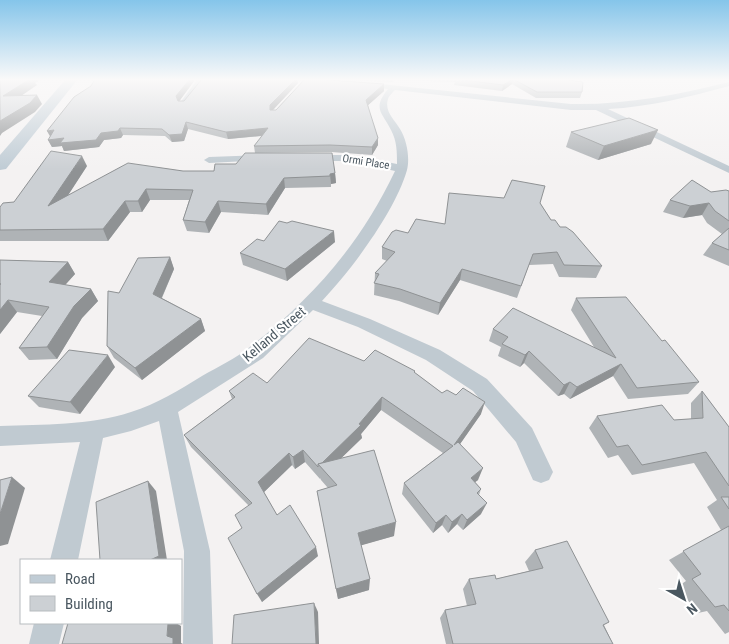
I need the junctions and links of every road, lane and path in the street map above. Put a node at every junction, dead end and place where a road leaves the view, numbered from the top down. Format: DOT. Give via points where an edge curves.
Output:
graph roads {
  1 [pos="47,109"];
  2 [pos="384,109"];
  3 [pos="600,109"];
  4 [pos="279,158"];
  5 [pos="297,158"];
  6 [pos="209,160"];
  7 [pos="0,165"];
  8 [pos="402,169"];
  9 [pos="729,170"];
  10 [pos="311,303"];
  11 [pos="167,408"];
  12 [pos="94,430"];
  13 [pos="0,436"];
  14 [pos="541,472"];
  15 [pos="64,559"];
  16 [pos="49,624"];
  17 [pos="44,644"];
  18 [pos="198,644"];
  1 -- 7 [label="street"];
  2 -- 8 [label="street, Kelland Street" via="402,148"];
  3 -- 9 [label="street"];
  4 -- 6 [label="street"];
  5 -- 8 [label="street, Ormi Place" via="351,158"];
  8 -- 10 [label="street, Kelland Street" via="386,204 359,247"];
  10 -- 11 [label="street, Kelland Street" via="256,353"];
  10 -- 14 [label="street" via="424,351 480,385 524,435"];
  11 -- 12 [label="street, Kelland Street" via="131,422"];
  11 -- 18 [label="street" via="198,551"];
  12 -- 13 [label="street, Kelland Street"];
  12 -- 15 [label="street"];
  16 -- 17 [label="street"];
}
